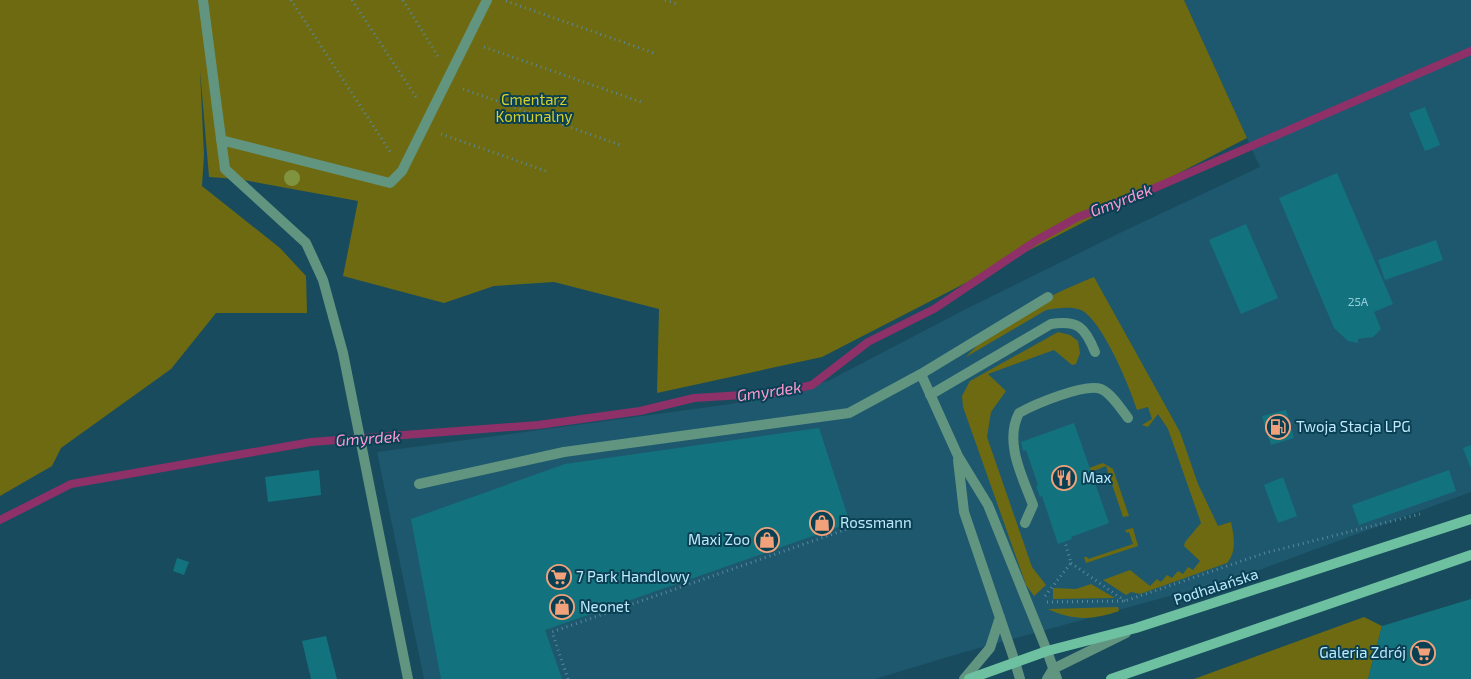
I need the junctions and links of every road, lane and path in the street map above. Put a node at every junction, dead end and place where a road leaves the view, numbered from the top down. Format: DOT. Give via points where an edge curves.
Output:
graph roads {
  1 [pos="203,0"];
  2 [pos="291,0"];
  3 [pos="352,0"];
  4 [pos="403,0"];
  5 [pos="487,0"];
  6 [pos="502,0"];
  7 [pos="665,0"];
  8 [pos="677,4"];
  9 [pos="467,41"];
  10 [pos="654,53"];
  11 [pos="448,79"];
  12 [pos="641,102"];
  13 [pos="429,117"];
  14 [pos="424,128"];
  15 [pos="221,140"];
  16 [pos="620,146"];
  17 [pos="402,170"];
  18 [pos="546,170"];
  19 [pos="1048,297"];
  20 [pos="1095,352"];
  21 [pos="921,374"];
  22 [pos="930,395"];
  23 [pos="1128,418"];
  24 [pos="958,456"];
  25 [pos="419,484"];
  26 [pos="1425,512"];
  27 [pos="1471,519"];
  28 [pos="1025,523"];
  29 [pos="853,527"];
  30 [pos="1065,542"];
  31 [pos="1471,555"];
  32 [pos="1071,563"];
  33 [pos="1125,601"];
  34 [pos="1000,617"];
  35 [pos="1136,628"];
  36 [pos="1047,651"];
  37 [pos="1015,662"];
  38 [pos="1055,674"];
  39 [pos="1122,677"];
  40 [pos="408,679"];
  41 [pos="568,679"];
  42 [pos="964,679"];
  43 [pos="969,679"];
  44 [pos="1013,679"];
  45 [pos="1021,679"];
  46 [pos="1048,679"];
  47 [pos="1111,679"];
  1 -- 15 [label="street"];
  2 -- 17 [label="path"];
  3 -- 13 [label="path"];
  4 -- 11 [label="path"];
  5 -- 9 [label="street"];
  6 -- 10 [label="path"];
  7 -- 8 [label="path"];
  9 -- 11 [label="street"];
  9 -- 12 [label="path"];
  11 -- 13 [label="street"];
  11 -- 16 [label="path"];
  13 -- 14 [label="street"];
  14 -- 17 [label="street"];
  14 -- 18 [label="path"];
  15 -- 17 [label="street" via="390,184"];
  15 -- 40 [label="street" via="225,170 306,243 325,289 360,432"];
  19 -- 21 [label="street"];
  20 -- 22 [label="street" via="1087,333 1078,326 1066,322 1051,324"];
  21 -- 22 [label="street"];
  21 -- 25 [label="street" via="849,413 564,452"];
  22 -- 24 [label="street"];
  23 -- 28 [label="street" via="1101,389 1086,388 1019,413 1013,424 1013,442 1032,505"];
  24 -- 34 [label="street" via="964,512"];
  24 -- 36 [label="street" via="988,505"];
  26 -- 33 [label="path" via="1265,553"];
  27 -- 35 [label="street, Podhalańska"];
  29 -- 41 [label="path" via="552,632"];
  30 -- 32 [label="path"];
  31 -- 39 [label="street"];
  32 -- 33 [label="path"];
  32 -- 33 [label="path" via="1040,602"];
  34 -- 37 [label="street"];
  34 -- 42 [label="street" via="990,648"];
  35 -- 36 [label="street, Podhalańska"];
  35 -- 38 [label="street"];
  36 -- 37 [label="street, Podhalańska"];
  36 -- 38 [label="street"];
  37 -- 43 [label="street, Podhalańska"];
  37 -- 45 [label="street"];
  38 -- 46 [label="street"];
  39 -- 47 [label="street"];
  44 -- 45 [label="street"];
}
